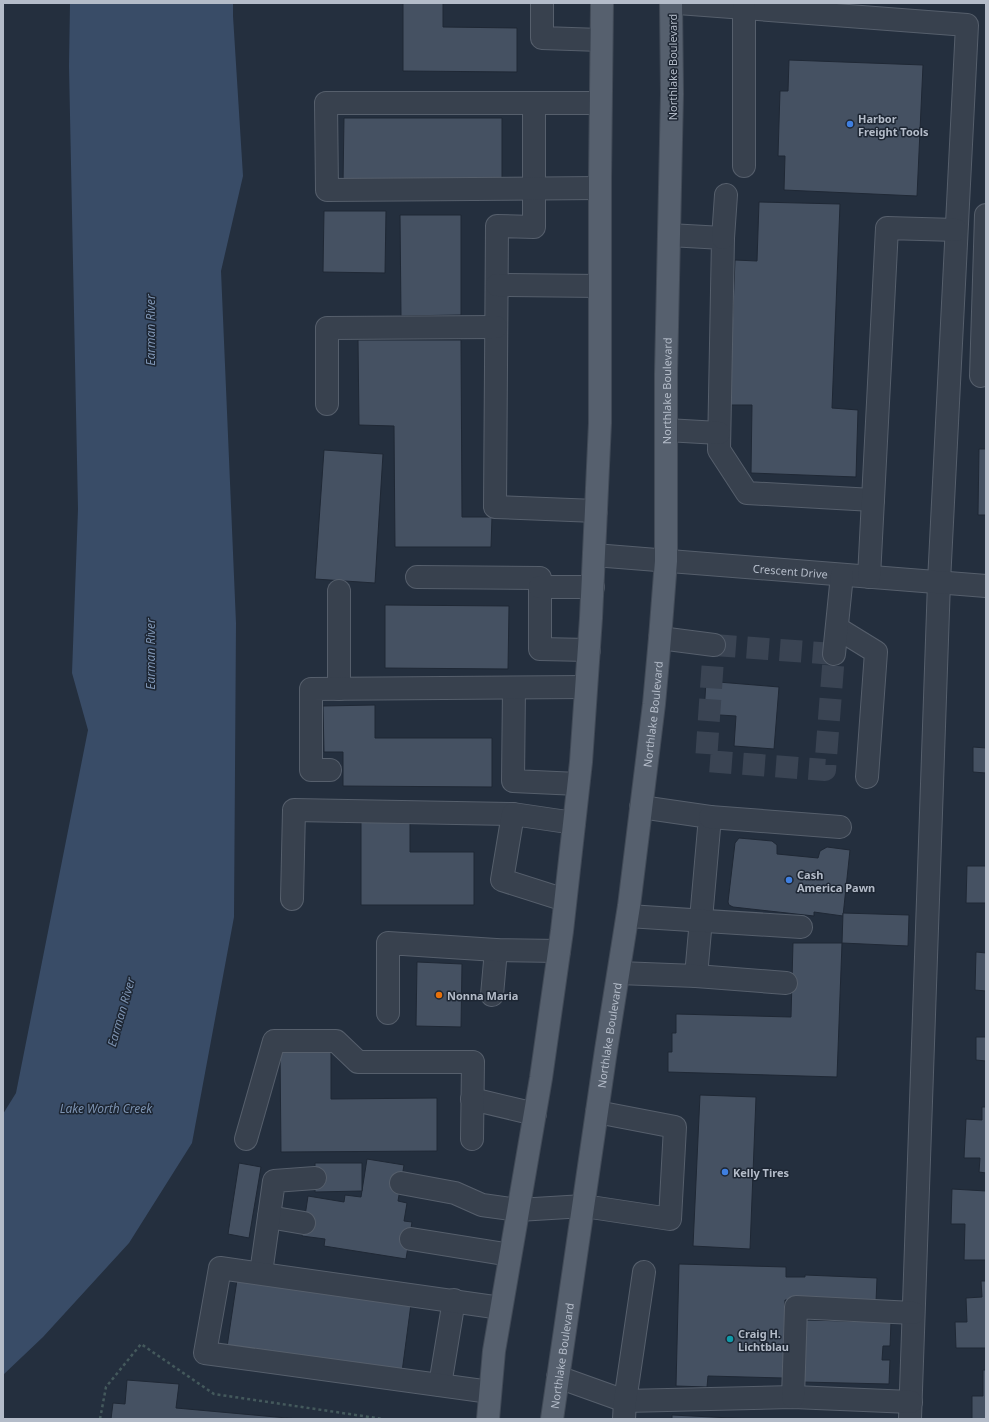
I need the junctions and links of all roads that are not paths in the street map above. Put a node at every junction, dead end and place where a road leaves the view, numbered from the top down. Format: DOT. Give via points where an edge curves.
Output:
graph roads {
  1 [pos="542,3"];
  2 [pos="602,3"];
  3 [pos="671,3"];
  4 [pos="678,3"];
  5 [pos="744,8"];
  6 [pos="601,40"];
  7 [pos="534,103"];
  8 [pos="600,103"];
  9 [pos="744,166"];
  10 [pos="600,188"];
  11 [pos="534,189"];
  12 [pos="726,195"];
  13 [pos="986,215"];
  14 [pos="956,230"];
  15 [pos="670,235"];
  16 [pos="723,238"];
  17 [pos="497,285"];
  18 [pos="600,286"];
  19 [pos="496,327"];
  20 [pos="981,376"];
  21 [pos="327,404"];
  22 [pos="666,430"];
  23 [pos="719,433"];
  24 [pos="873,500"];
  25 [pos="596,511"];
  26 [pos="594,555"];
  27 [pos="666,561"];
  28 [pos="842,575"];
  29 [pos="417,577"];
  30 [pos="869,577"];
  31 [pos="939,582"];
  32 [pos="986,586"];
  33 [pos="540,587"];
  34 [pos="593,588"];
  35 [pos="339,591"];
  36 [pos="837,628"];
  37 [pos="660,638"];
  38 [pos="714,645"];
  39 [pos="589,650"];
  40 [pos="834,654"];
  41 [pos="586,687"];
  42 [pos="514,688"];
  43 [pos="339,689"];
  44 [pos="330,770"];
  45 [pos="867,777"];
  46 [pos="578,784"];
  47 [pos="641,807"];
  48 [pos="513,814"];
  49 [pos="710,817"];
  50 [pos="574,823"];
  51 [pos="840,827"];
  52 [pos="292,899"];
  53 [pos="565,900"];
  54 [pos="628,916"];
  55 [pos="701,920"];
  56 [pos="801,927"];
  57 [pos="496,950"];
  58 [pos="559,951"];
  59 [pos="618,972"];
  60 [pos="696,976"];
  61 [pos="786,983"];
  62 [pos="492,995"];
  63 [pos="388,1013"];
  64 [pos="472,1099"];
  65 [pos="597,1112"];
  66 [pos="535,1114"];
  67 [pos="472,1139"];
  68 [pos="246,1140"];
  69 [pos="316,1178"];
  70 [pos="401,1183"];
  71 [pos="584,1206"];
  72 [pos="518,1210"];
  73 [pos="269,1217"];
  74 [pos="304,1223"];
  75 [pos="411,1239"];
  76 [pos="510,1255"];
  77 [pos="644,1272"];
  78 [pos="261,1273"];
  79 [pos="454,1300"];
  80 [pos="501,1308"];
  81 [pos="913,1313"];
  82 [pos="558,1376"];
  83 [pos="440,1385"];
  84 [pos="490,1392"];
  85 [pos="793,1398"];
  86 [pos="625,1410"];
  87 [pos="910,1410"];
  88 [pos="488,1419"];
  89 [pos="552,1419"];
  1 -- 6 [label="street" via="542,38"];
  2 -- 6 [label="main road"];
  3 -- 15 [label="main road, Northlake Boulevard"];
  4 -- 5 [label="street"];
  5 -- 9 [label="street"];
  5 -- 14 [label="street" via="967,25"];
  6 -- 8 [label="main road"];
  7 -- 8 [label="street"];
  7 -- 11 [label="street"];
  7 -- 11 [label="street" via="326,103 327,190"];
  8 -- 10 [label="main road"];
  10 -- 11 [label="street"];
  10 -- 18 [label="main road"];
  11 -- 17 [label="street" via="534,227 497,226"];
  12 -- 16 [label="street"];
  13 -- 20 [label="street"];
  14 -- 24 [label="street" via="887,228"];
  14 -- 31 [label="street"];
  15 -- 16 [label="street"];
  15 -- 22 [label="main road, Northlake Boulevard"];
  16 -- 23 [label="street"];
  17 -- 18 [label="street"];
  17 -- 19 [label="street"];
  18 -- 25 [label="main road" via="600,423"];
  19 -- 21 [label="street" via="327,328"];
  19 -- 25 [label="street" via="495,507"];
  22 -- 23 [label="street"];
  22 -- 27 [label="main road, Northlake Boulevard"];
  23 -- 24 [label="street" via="719,450 747,492"];
  24 -- 30 [label="street"];
  25 -- 26 [label="main road"];
  26 -- 27 [label="street, Crescent Drive"];
  26 -- 34 [label="main road"];
  27 -- 28 [label="street, Crescent Drive"];
  27 -- 37 [label="main road, Northlake Boulevard"];
  28 -- 30 [label="street, Crescent Drive"];
  28 -- 36 [label="street"];
  29 -- 33 [label="street" via="540,578"];
  30 -- 31 [label="street, Crescent Drive"];
  31 -- 32 [label="street, Crescent Drive"];
  31 -- 81 [label="street"];
  33 -- 34 [label="street"];
  33 -- 39 [label="street" via="540,649"];
  34 -- 39 [label="main road"];
  35 -- 43 [label="street"];
  36 -- 40 [label="street"];
  36 -- 45 [label="street" via="876,652"];
  37 -- 38 [label="street"];
  37 -- 47 [label="main road, Northlake Boulevard"];
  39 -- 41 [label="main road"];
  41 -- 42 [label="street"];
  41 -- 46 [label="main road"];
  42 -- 43 [label="street"];
  42 -- 46 [label="street" via="513,781"];
  43 -- 44 [label="street" via="311,689 311,770"];
  46 -- 50 [label="main road"];
  47 -- 49 [label="street"];
  47 -- 54 [label="main road, Northlake Boulevard"];
  48 -- 50 [label="street"];
  48 -- 52 [label="street" via="294,810"];
  48 -- 53 [label="street" via="502,880"];
  49 -- 51 [label="street"];
  49 -- 55 [label="street"];
  50 -- 53 [label="main road"];
  53 -- 58 [label="main road"];
  54 -- 55 [label="street"];
  54 -- 59 [label="main road, Northlake Boulevard"];
  55 -- 56 [label="street"];
  55 -- 60 [label="street"];
  57 -- 58 [label="street"];
  57 -- 62 [label="street"];
  57 -- 63 [label="street" via="388,943"];
  58 -- 66 [label="main road"];
  59 -- 60 [label="street"];
  59 -- 65 [label="main road, Northlake Boulevard"];
  60 -- 61 [label="street"];
  64 -- 66 [label="street"];
  64 -- 67 [label="street"];
  64 -- 68 [label="street" via="473,1062 358,1062 336,1041 274,1041"];
  65 -- 71 [label="main road, Northlake Boulevard"];
  65 -- 71 [label="street" via="675,1127 670,1219"];
  66 -- 72 [label="main road"];
  69 -- 73 [label="street" via="274,1181"];
  70 -- 72 [label="street" via="455,1192 482,1204"];
  71 -- 72 [label="street"];
  71 -- 82 [label="main road, Northlake Boulevard"];
  72 -- 76 [label="main road"];
  73 -- 74 [label="street"];
  73 -- 78 [label="street"];
  75 -- 76 [label="street"];
  76 -- 80 [label="main road"];
  77 -- 86 [label="street"];
  78 -- 79 [label="street"];
  78 -- 83 [label="street" via="220,1268 205,1352"];
  79 -- 80 [label="street"];
  79 -- 83 [label="street"];
  80 -- 84 [label="main road"];
  81 -- 85 [label="street" via="796,1307"];
  81 -- 87 [label="street"];
  82 -- 86 [label="street"];
  82 -- 89 [label="main road, Northlake Boulevard"];
  83 -- 84 [label="street"];
  84 -- 88 [label="main road"];
  85 -- 86 [label="street"];
  85 -- 87 [label="street"];
}
